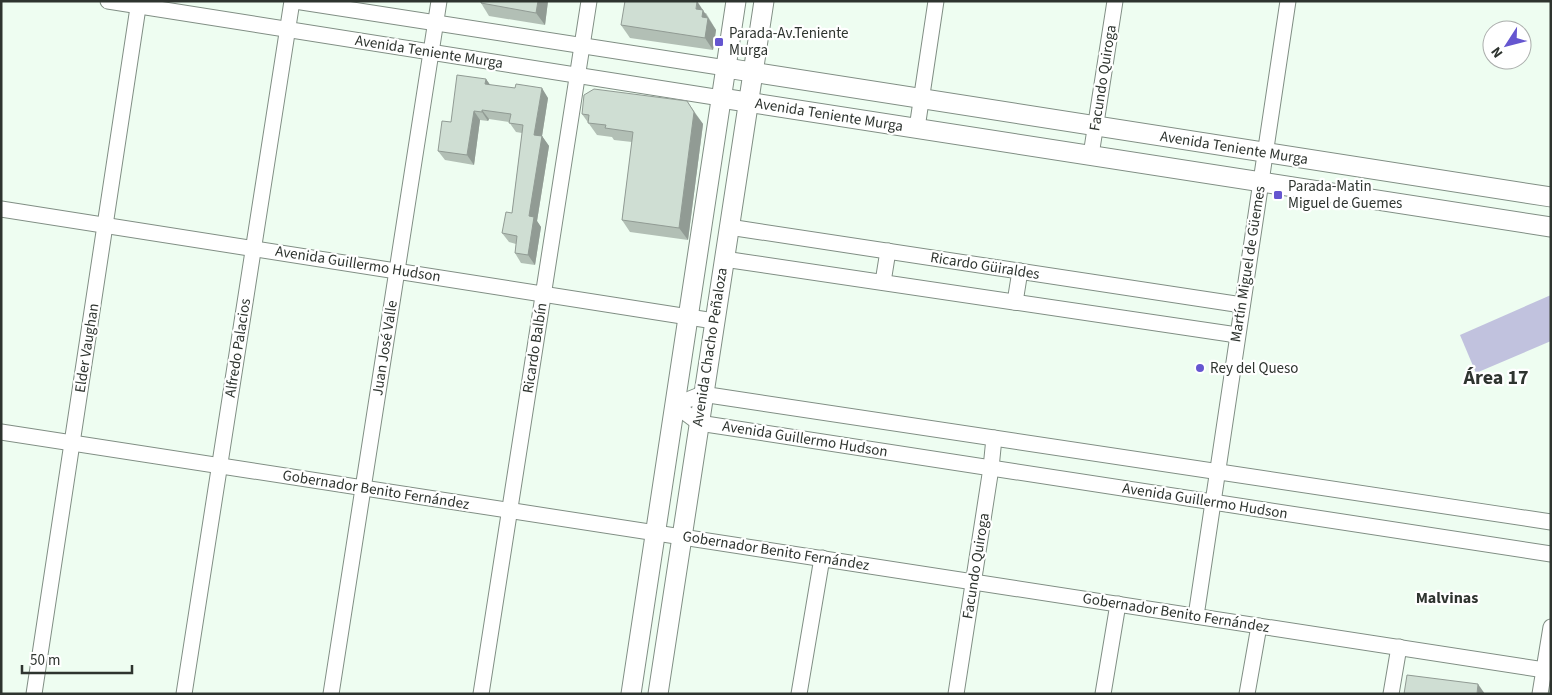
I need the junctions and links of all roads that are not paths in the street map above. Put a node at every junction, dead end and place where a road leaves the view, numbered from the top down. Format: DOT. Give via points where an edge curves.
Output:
graph roads {
  1 [pos="108,1"];
  2 [pos="293,1"];
  3 [pos="439,1"];
  4 [pos="589,1"];
  5 [pos="736,1"];
  6 [pos="764,1"];
  7 [pos="936,1"];
  8 [pos="1115,1"];
  9 [pos="1288,1"];
  10 [pos="139,4"];
  11 [pos="435,23"];
  12 [pos="287,30"];
  13 [pos="582,46"];
  14 [pos="431,52"];
  15 [pos="726,68"];
  16 [pos="753,73"];
  17 [pos="578,75"];
  18 [pos="721,98"];
  19 [pos="921,99"];
  20 [pos="748,102"];
  21 [pos="1095,126"];
  22 [pos="917,128"];
  23 [pos="1265,152"];
  24 [pos="1091,155"];
  25 [pos="1261,182"];
  26 [pos="1551,197"];
  27 [pos="1,209"];
  28 [pos="106,225"];
  29 [pos="729,227"];
  30 [pos="1551,227"];
  31 [pos="254,248"];
  32 [pos="888,251"];
  33 [pos="724,259"];
  34 [pos="398,270"];
  35 [pos="1020,271"];
  36 [pos="883,282"];
  37 [pos="544,293"];
  38 [pos="1015,302"];
  39 [pos="1242,305"];
  40 [pos="688,317"];
  41 [pos="714,321"];
  42 [pos="1237,336"];
  43 [pos="702,394"];
  44 [pos="675,405"];
  45 [pos="699,422"];
  46 [pos="1,432"];
  47 [pos="994,438"];
  48 [pos="72,443"];
  49 [pos="220,466"];
  50 [pos="991,468"];
  51 [pos="1217,471"];
  52 [pos="363,488"];
  53 [pos="1212,502"];
  54 [pos="509,510"];
  55 [pos="1551,522"];
  56 [pos="655,533"];
  57 [pos="682,537"];
  58 [pos="1551,554"];
  59 [pos="822,558"];
  60 [pos="974,582"];
  61 [pos="1118,604"];
  62 [pos="1196,616"];
  63 [pos="1259,626"];
  64 [pos="1551,627"];
  65 [pos="1399,647"];
  66 [pos="1547,671"];
  67 [pos="34,694"];
  68 [pos="184,694"];
  69 [pos="331,694"];
  70 [pos="481,694"];
  71 [pos="631,694"];
  72 [pos="658,694"];
  73 [pos="799,694"];
  74 [pos="956,694"];
  75 [pos="1103,694"];
  76 [pos="1247,694"];
  77 [pos="1392,694"];
  78 [pos="1540,694"];
  1 -- 10 [label="street, Avenida Teniente Murga"];
  2 -- 11 [label="street, Avenida Teniente Murga"];
  2 -- 12 [label="street, Alfredo Palacios"];
  3 -- 11 [label="street, Juan José Valle"];
  4 -- 13 [label="street, Ricardo Balbín"];
  5 -- 15 [label="main road, Avenida Chacho Peñaloza"];
  6 -- 16 [label="main road, Avenida Chacho Peñaloza"];
  7 -- 19 [label="street"];
  8 -- 21 [label="street, Facundo Quiroga"];
  9 -- 23 [label="street, Martín Miguel de Güemes"];
  10 -- 12 [label="street, Avenida Teniente Murga"];
  10 -- 28 [label="street, Elder Vaughan"];
  11 -- 13 [label="street, Avenida Teniente Murga"];
  11 -- 14 [label="street, Juan José Valle"];
  12 -- 14 [label="street, Avenida Teniente Murga"];
  12 -- 31 [label="street, Alfredo Palacios"];
  13 -- 15 [label="street, Avenida Teniente Murga"];
  13 -- 17 [label="street, Ricardo Balbín"];
  14 -- 17 [label="street, Avenida Teniente Murga"];
  14 -- 34 [label="street, Juan José Valle"];
  15 -- 16 [label="main road, Avenida Teniente Murga"];
  15 -- 18 [label="main road, Avenida Chacho Peñaloza"];
  16 -- 19 [label="main road, Avenida Teniente Murga"];
  16 -- 20 [label="main road, Avenida Chacho Peñaloza"];
  17 -- 18 [label="street, Avenida Teniente Murga"];
  17 -- 37 [label="street, Ricardo Balbín"];
  18 -- 20 [label="main road, Avenida Teniente Murga"];
  18 -- 40 [label="main road, Avenida Chacho Peñaloza"];
  19 -- 21 [label="main road, Avenida Teniente Murga"];
  19 -- 22 [label="street"];
  20 -- 22 [label="main road, Avenida Teniente Murga"];
  20 -- 29 [label="main road, Avenida Chacho Peñaloza"];
  21 -- 23 [label="main road, Avenida Teniente Murga"];
  21 -- 24 [label="street, Facundo Quiroga"];
  22 -- 24 [label="main road, Avenida Teniente Murga"];
  23 -- 25 [label="street, Martín Miguel de Güemes"];
  23 -- 26 [label="main road, Avenida Teniente Murga"];
  24 -- 25 [label="main road, Avenida Teniente Murga"];
  25 -- 30 [label="main road, Avenida Teniente Murga"];
  25 -- 39 [label="street, Martín Miguel de Güemes"];
  27 -- 28 [label="street, Avenida Guillermo Hudson"];
  28 -- 31 [label="street, Avenida Guillermo Hudson"];
  28 -- 48 [label="street, Elder Vaughan"];
  29 -- 32 [label="street, Ricardo Güiraldes"];
  29 -- 33 [label="main road, Avenida Chacho Peñaloza"];
  31 -- 34 [label="street, Avenida Guillermo Hudson"];
  31 -- 49 [label="street, Alfredo Palacios"];
  32 -- 35 [label="street, Ricardo Güiraldes"];
  32 -- 36 [label="street"];
  33 -- 36 [label="street, Ricardo Güiraldes"];
  33 -- 41 [label="main road, Avenida Chacho Peñaloza"];
  34 -- 37 [label="street, Avenida Guillermo Hudson"];
  34 -- 52 [label="street, Juan José Valle"];
  35 -- 38 [label="street"];
  35 -- 39 [label="street, Ricardo Güiraldes"];
  36 -- 38 [label="street, Ricardo Güiraldes"];
  37 -- 40 [label="street, Avenida Guillermo Hudson"];
  37 -- 54 [label="street, Ricardo Balbín"];
  38 -- 42 [label="street, Ricardo Güiraldes"];
  39 -- 42 [label="street, Martín Miguel de Güemes"];
  40 -- 41 [label="street, Avenida Guillermo Hudson"];
  40 -- 44 [label="main road, Avenida Chacho Peñaloza"];
  41 -- 43 [label="main road, Avenida Chacho Peñaloza"];
  42 -- 51 [label="street, Martín Miguel de Güemes"];
  43 -- 44 [label="street"];
  43 -- 45 [label="main road, Avenida Chacho Peñaloza"];
  43 -- 47 [label="street, Avenida Guillermo Hudson"];
  44 -- 45 [label="street, Avenida Guillermo Hudson"];
  44 -- 56 [label="main road, Avenida Chacho Peñaloza"];
  45 -- 50 [label="street, Avenida Guillermo Hudson"];
  45 -- 57 [label="main road, Avenida Chacho Peñaloza"];
  46 -- 48 [label="street, Gobernador Benito Fernández"];
  47 -- 50 [label="street, Facundo Quiroga"];
  47 -- 51 [label="street, Avenida Guillermo Hudson"];
  48 -- 49 [label="street, Gobernador Benito Fernández"];
  48 -- 67 [label="street, Elder Vaughan"];
  49 -- 52 [label="street, Gobernador Benito Fernández"];
  49 -- 68 [label="street, Alfredo Palacios"];
  50 -- 53 [label="street, Avenida Guillermo Hudson"];
  50 -- 60 [label="street, Facundo Quiroga"];
  51 -- 53 [label="street, Martín Miguel de Güemes"];
  51 -- 55 [label="street, Avenida Guillermo Hudson"];
  52 -- 54 [label="street, Gobernador Benito Fernández"];
  52 -- 69 [label="street, Juan José Valle"];
  53 -- 58 [label="street, Avenida Guillermo Hudson"];
  53 -- 62 [label="street, Martín Miguel de Güemes"];
  54 -- 56 [label="street, Gobernador Benito Fernández"];
  54 -- 70 [label="street, Ricardo Balbín"];
  56 -- 57 [label="street, Gobernador Benito Fernández"];
  56 -- 71 [label="main road, Avenida Chacho Peñaloza"];
  57 -- 59 [label="street, Gobernador Benito Fernández"];
  57 -- 72 [label="main road, Avenida Chacho Peñaloza"];
  59 -- 60 [label="street, Gobernador Benito Fernández"];
  59 -- 73 [label="street"];
  60 -- 61 [label="street, Gobernador Benito Fernández"];
  60 -- 74 [label="street, Facundo Quiroga"];
  61 -- 62 [label="street, Gobernador Benito Fernández"];
  61 -- 75 [label="street"];
  62 -- 63 [label="street, Gobernador Benito Fernández"];
  63 -- 65 [label="street, Gobernador Benito Fernández"];
  63 -- 76 [label="street"];
  64 -- 66 [label="street"];
  65 -- 66 [label="street, Gobernador Benito Fernández"];
  65 -- 77 [label="street"];
  66 -- 78 [label="street"];
}
